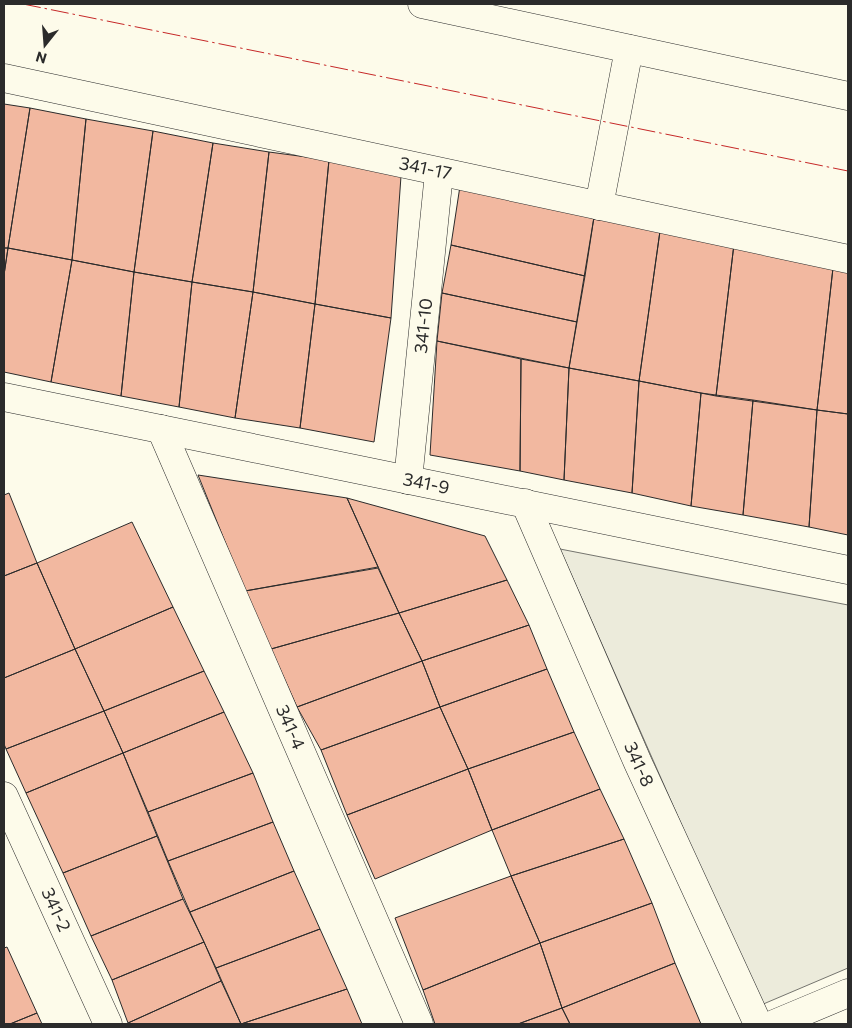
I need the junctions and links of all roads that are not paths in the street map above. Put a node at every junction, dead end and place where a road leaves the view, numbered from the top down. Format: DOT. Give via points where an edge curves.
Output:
graph roads {
  1 [pos="422,4"];
  2 [pos="628,49"];
  3 [pos="4,78"];
  4 [pos="848,96"];
  5 [pos="439,172"];
  6 [pos="599,206"];
  7 [pos="848,259"];
  8 [pos="4,397"];
  9 [pos="161,429"];
  10 [pos="408,480"];
  11 [pos="524,503"];
  12 [pos="848,570"];
  13 [pos="4,796"];
  14 [pos="848,993"];
  15 [pos="108,1024"];
  16 [pos="419,1024"];
  17 [pos="758,1024"];
  18 [pos="774,1024"];
  1 -- 2 [label="street"];
  2 -- 4 [label="street"];
  2 -- 6 [label="street"];
  3 -- 5 [label="street, 341-17"];
  5 -- 6 [label="street, 341-17"];
  5 -- 10 [label="street, 341-10"];
  6 -- 7 [label="street, 341-17"];
  8 -- 9 [label="street, 341-9"];
  9 -- 10 [label="street, 341-9"];
  9 -- 16 [label="street, 341-4"];
  10 -- 11 [label="street, 341-9"];
  11 -- 12 [label="street, 341-9"];
  11 -- 17 [label="street, 341-8" via="638,763"];
  13 -- 15 [label="street, 341-2"];
  14 -- 18 [label="street"];
}
